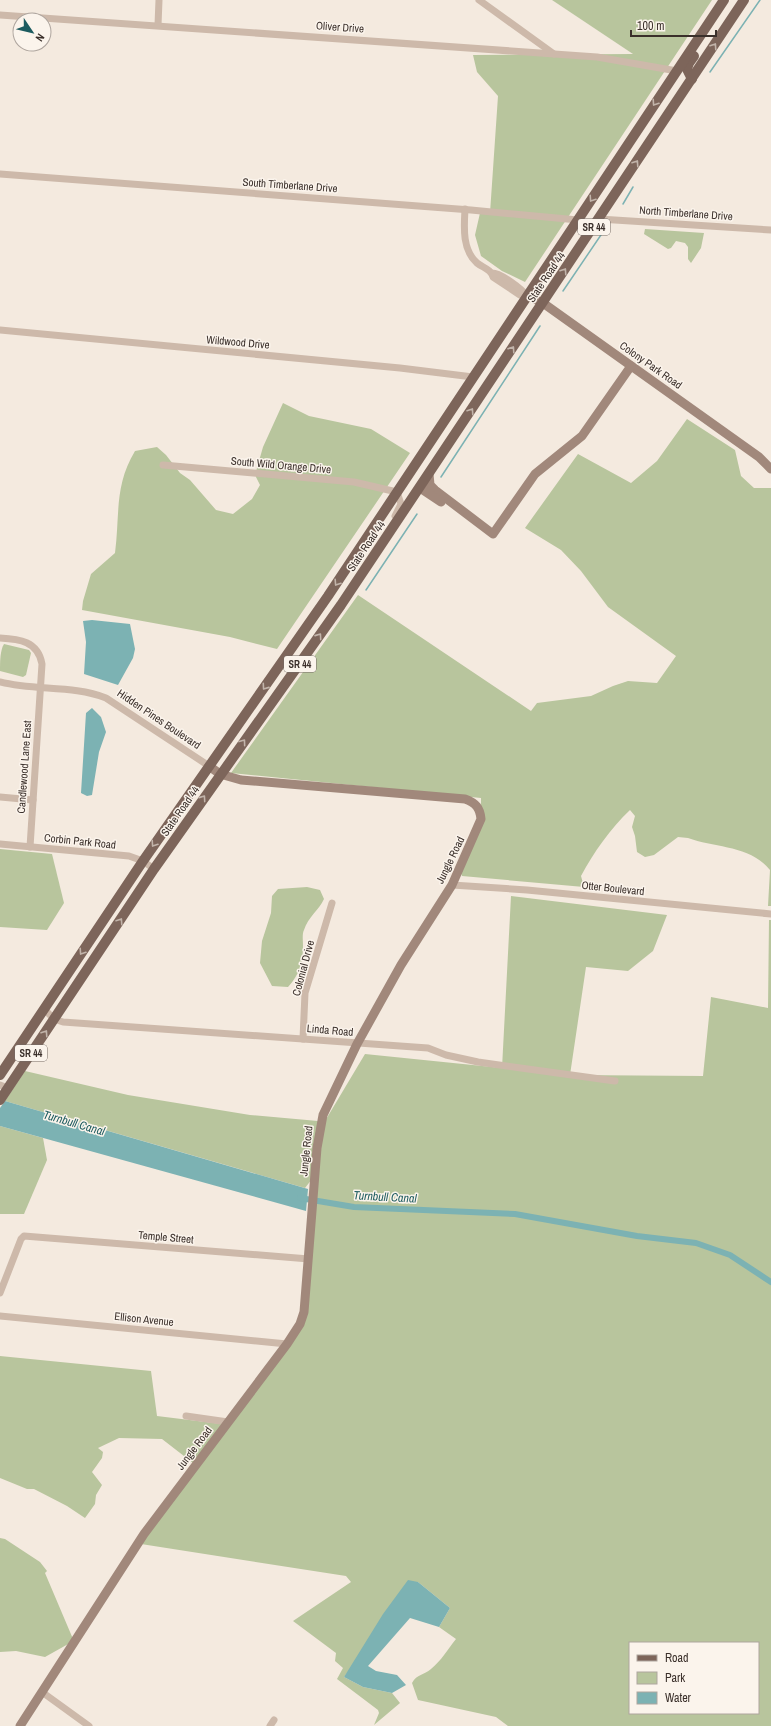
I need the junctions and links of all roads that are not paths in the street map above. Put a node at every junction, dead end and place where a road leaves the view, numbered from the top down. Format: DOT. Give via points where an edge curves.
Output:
graph roads {
  1 [pos="159,0"];
  2 [pos="479,0"];
  3 [pos="724,0"];
  4 [pos="731,0"];
  5 [pos="744,0"];
  6 [pos="0,15"];
  7 [pos="158,25"];
  8 [pos="554,54"];
  9 [pos="677,70"];
  10 [pos="692,79"];
  11 [pos="645,150"];
  12 [pos="0,174"];
  13 [pos="465,210"];
  14 [pos="599,219"];
  15 [pos="578,220"];
  16 [pos="771,230"];
  17 [pos="527,296"];
  18 [pos="542,303"];
  19 [pos="0,330"];
  20 [pos="631,366"];
  21 [pos="471,380"];
  22 [pos="759,457"];
  23 [pos="771,461"];
  24 [pos="163,465"];
  25 [pos="771,469"];
  26 [pos="429,474"];
  27 [pos="420,488"];
  28 [pos="397,492"];
  29 [pos="472,519"];
  30 [pos="344,601"];
  31 [pos="0,638"];
  32 [pos="0,682"];
  33 [pos="41,688"];
  34 [pos="209,766"];
  35 [pos="220,774"];
  36 [pos="0,797"];
  37 [pos="33,800"];
  38 [pos="0,844"];
  39 [pos="30,847"];
  40 [pos="142,861"];
  41 [pos="154,869"];
  42 [pos="452,885"];
  43 [pos="332,903"];
  44 [pos="771,914"];
  45 [pos="44,1009"];
  46 [pos="54,1019"];
  47 [pos="303,1039"];
  48 [pos="357,1044"];
  49 [pos="0,1075"];
  50 [pos="615,1081"];
  51 [pos="4,1087"];
  52 [pos="0,1100"];
  53 [pos="309,1259"];
  54 [pos="0,1293"];
  55 [pos="0,1316"];
  56 [pos="287,1344"];
  57 [pos="186,1416"];
  58 [pos="228,1422"];
  59 [pos="42,1692"];
  60 [pos="20,1726"];
  61 [pos="89,1726"];
  1 -- 7 [label="street"];
  2 -- 8 [label="street"];
  3 -- 9 [label="main road, State Road 44 / SR 44"];
  4 -- 10 [label="main road" via="689,63 687,69"];
  10 -- 5 [label="main road, State Road 44 / SR 44, one-way"];
  6 -- 7 [label="street, Oliver Drive"];
  7 -- 8 [label="street, Oliver Drive"];
  8 -- 9 [label="street, Oliver Drive" via="597,56"];
  9 -- 11 [label="main road" via="680,88 644,141"];
  9 -- 15 [label="main road, State Road 44 / SR 44, one-way"];
  10 -- 11 [label="main road, State Road 44 / SR 44"];
  14 -- 11 [label="main road, State Road 44 / SR 44, one-way"];
  12 -- 13 [label="street, South Timberlane Drive"];
  13 -- 15 [label="street, South Timberlane Drive"];
  13 -- 17 [label="street, Colony Park Road" via="467,248 476,263 492,273 497,273"];
  14 -- 16 [label="street, North Timberlane Drive"];
  18 -- 14 [label="main road, State Road 44 / SR 44, one-way"];
  15 -- 17 [label="main road, State Road 44 / SR 44"];
  17 -- 18 [label="street, Colony Park Road"];
  17 -- 21 [label="main road, State Road 44 / SR 44"];
  18 -- 20 [label="street, Colony Park Road"];
  26 -- 18 [label="main road, State Road 44 / SR 44, one-way"];
  19 -- 21 [label="street, Wildwood Drive" via="400,368"];
  20 -- 22 [label="street, Colony Park Road"];
  20 -- 29 [label="street" via="582,436 535,474 492,534"];
  21 -- 27 [label="main road" via="457,411 416,474 415,480"];
  21 -- 28 [label="main road, State Road 44 / SR 44"];
  22 -- 23 [label="street, Colony Park Road"];
  22 -- 25 [label="street, Colony Park Road"];
  24 -- 28 [label="street, South Wild Orange Drive" via="354,482"];
  26 -- 27 [label="main road, State Road 44 / SR 44"];
  26 -- 29 [label="street" via="430,485"];
  27 -- 29 [label="street"];
  27 -- 30 [label="main road, State Road 44 / SR 44"];
  28 -- 30 [label="street" via="401,504"];
  28 -- 34 [label="main road, State Road 44 / SR 44, one-way" via="292,649"];
  35 -- 30 [label="main road, State Road 44 / SR 44, one-way"];
  31 -- 33 [label="street, Candlewood Lane East" via="21,639 36,649 42,664"];
  32 -- 33 [label="street, Hidden Pines Boulevard" via="18,687"];
  33 -- 34 [label="street, Hidden Pines Boulevard" via="91,692 106,698"];
  33 -- 37 [label="street, Candlewood Lane East"];
  34 -- 35 [label="street, Jungle Road"];
  34 -- 40 [label="main road, State Road 44 / SR 44, one-way"];
  41 -- 35 [label="main road, State Road 44 / SR 44, one-way"];
  35 -- 42 [label="street, Jungle Road" via="241,780 472,801 478,806 481,820"];
  36 -- 37 [label="street"];
  37 -- 39 [label="street, Candlewood Lane East"];
  38 -- 39 [label="street, Corbin Park Road"];
  39 -- 40 [label="street, Corbin Park Road" via="129,856"];
  40 -- 41 [label="street, Corbin Park Road"];
  40 -- 45 [label="main road, State Road 44 / SR 44, one-way"];
  46 -- 41 [label="main road, State Road 44 / SR 44, one-way"];
  42 -- 44 [label="street, Otter Boulevard"];
  42 -- 48 [label="street, Jungle Road" via="401,965"];
  43 -- 47 [label="street, Colonial Drive" via="305,993"];
  45 -- 46 [label="street"];
  45 -- 49 [label="main road, State Road 44 / SR 44"];
  46 -- 47 [label="street, Linda Road" via="72,1024"];
  51 -- 46 [label="main road, State Road 44 / SR 44, one-way"];
  47 -- 48 [label="street, Linda Road"];
  48 -- 50 [label="street, Linda Road" via="428,1048 478,1062"];
  48 -- 53 [label="street, Jungle Road" via="323,1115 317,1148"];
  51 -- 52 [label="main road, State Road 44 / SR 44"];
  53 -- 54 [label="street, Temple Street" via="24,1236"];
  53 -- 56 [label="street, Jungle Road" via="304,1312 300,1324"];
  55 -- 56 [label="street, Ellison Avenue"];
  56 -- 58 [label="street, Jungle Road"];
  57 -- 58 [label="street"];
  58 -- 59 [label="street, Jungle Road" via="144,1534"];
  59 -- 60 [label="street, Jungle Road"];
  59 -- 61 [label="street"];
}
